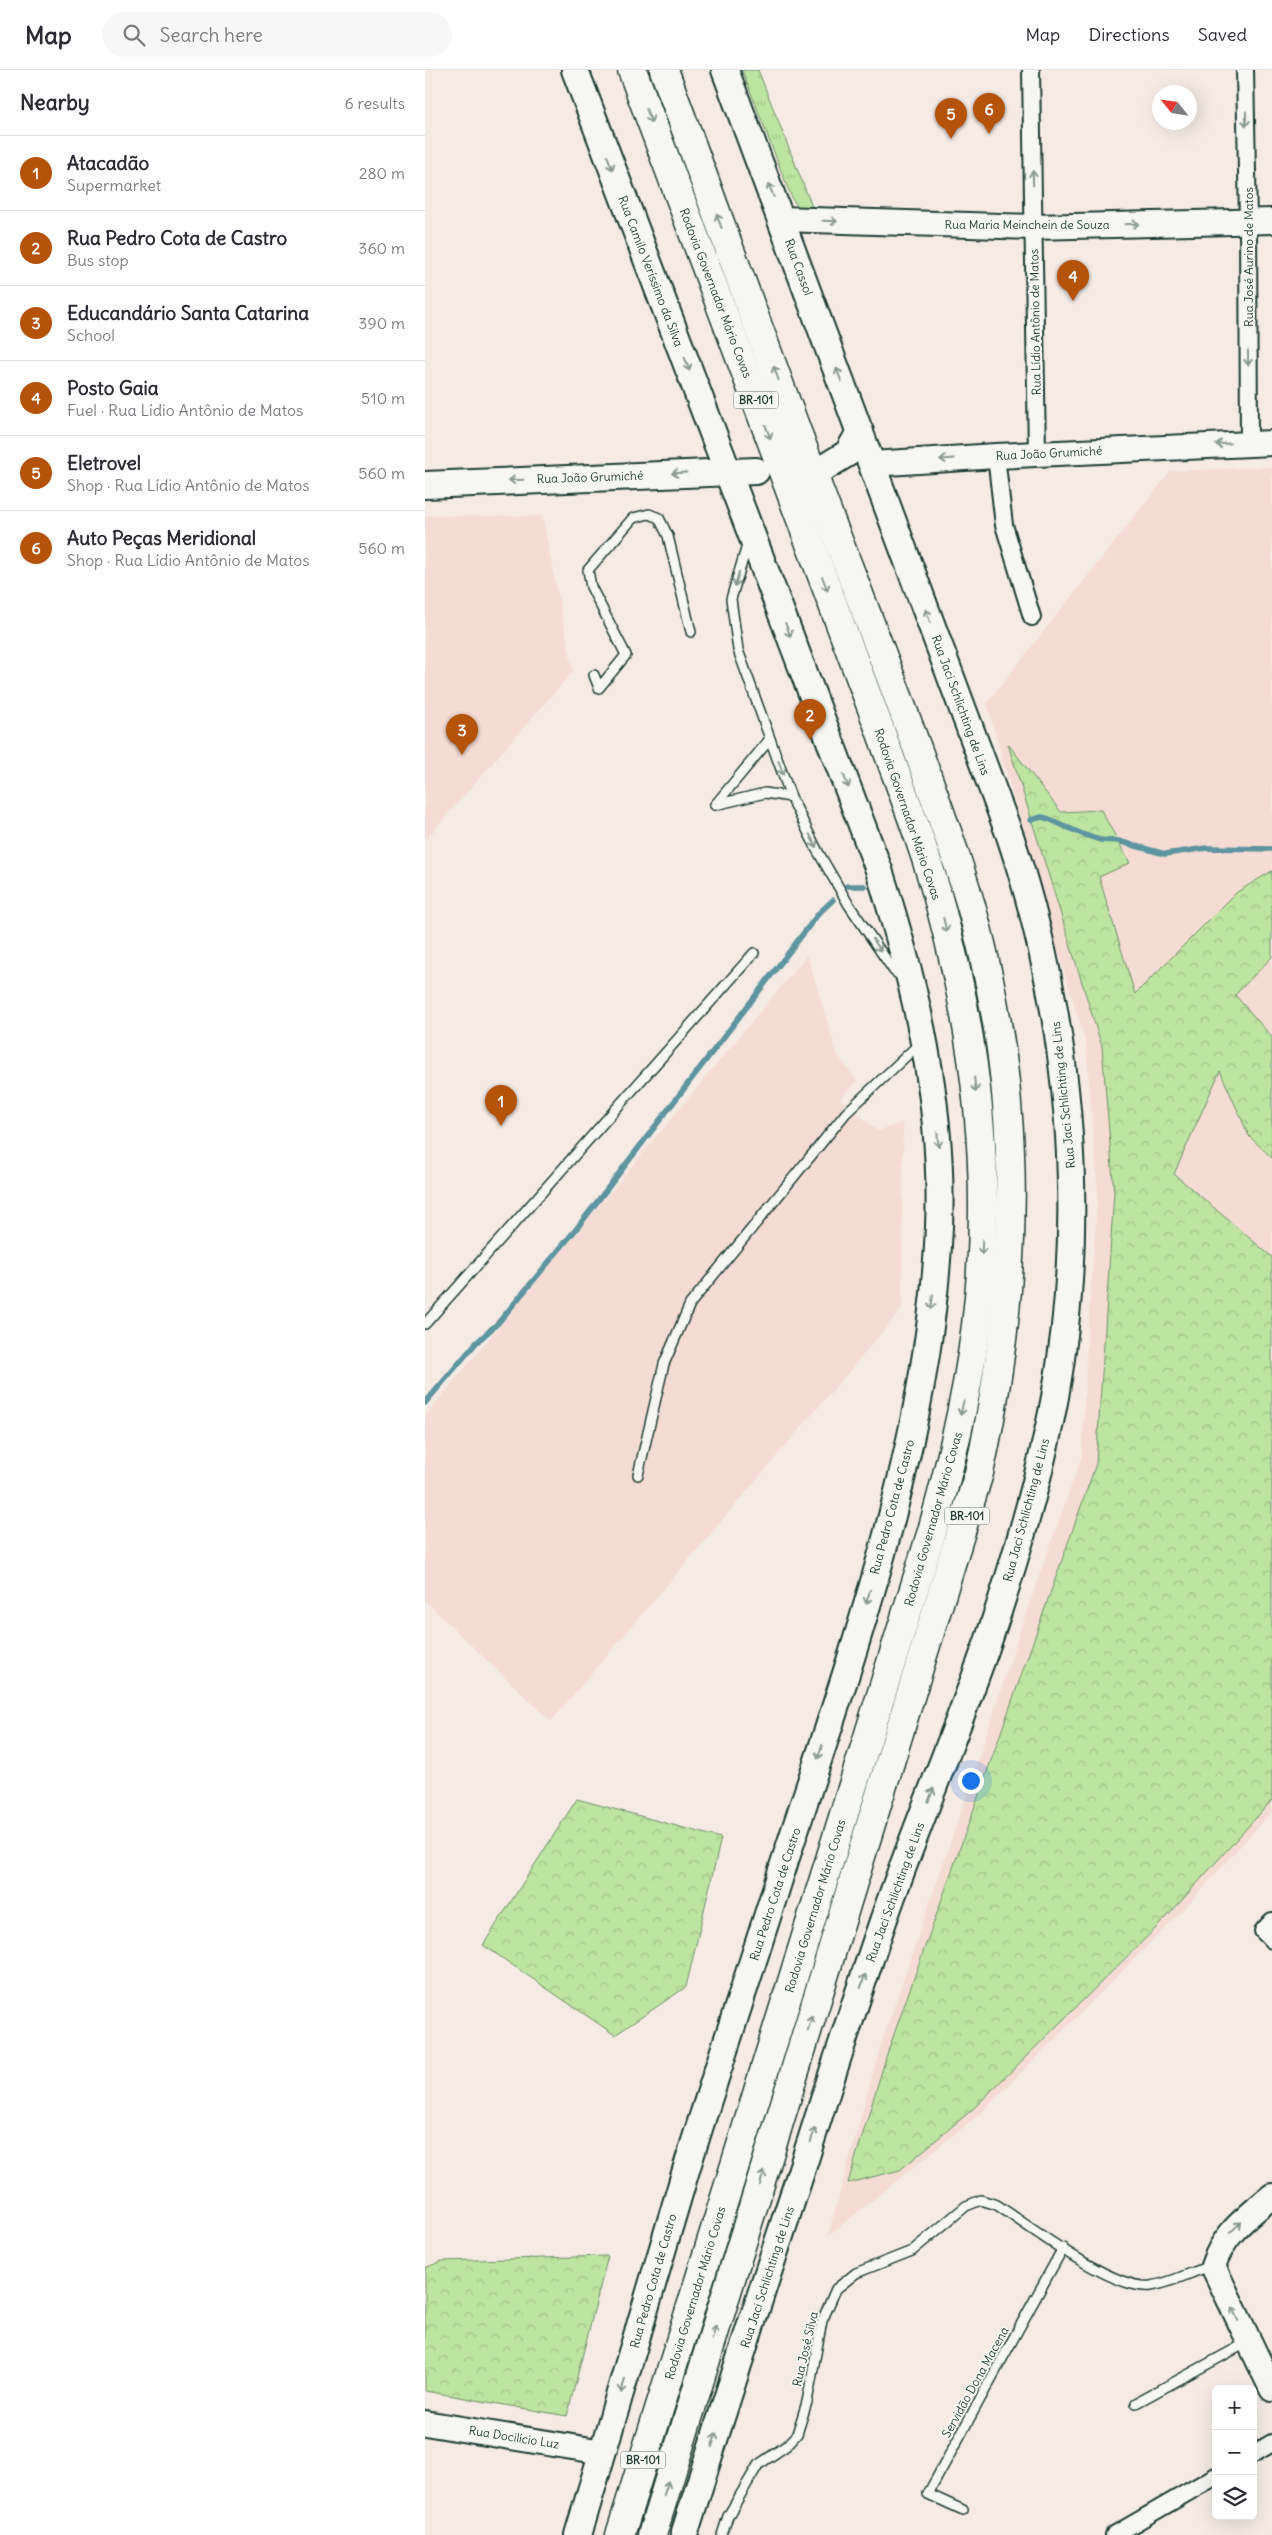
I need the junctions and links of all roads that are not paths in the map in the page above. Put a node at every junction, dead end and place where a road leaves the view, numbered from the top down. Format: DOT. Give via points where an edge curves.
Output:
graph roads {
  1 [pos="575,70"];
  2 [pos="632,70"];
  3 [pos="664,70"];
  4 [pos="725,70"];
  5 [pos="1031,70"];
  6 [pos="1245,70"];
  7 [pos="781,219"];
  8 [pos="1272,221"];
  9 [pos="1248,222"];
  10 [pos="1034,227"];
  11 [pos="860,432"];
  12 [pos="1249,443"];
  13 [pos="1272,443"];
  14 [pos="1037,454"];
  15 [pos="996,456"];
  16 [pos="724,462"];
  17 [pos="872,464"];
  18 [pos="755,471"];
  19 [pos="425,485"];
  20 [pos="750,532"];
  21 [pos="1031,617"];
  22 [pos="691,632"];
  23 [pos="594,675"];
  24 [pos="771,739"];
  25 [pos="791,797"];
  26 [pos="754,953"];
  27 [pos="913,985"];
  28 [pos="924,1039"];
  29 [pos="425,1324"];
  30 [pos="638,1475"];
  31 [pos="1272,1921"];
  32 [pos="1272,1940"];
  33 [pos="1272,2196"];
  34 [pos="1063,2248"];
  35 [pos="1213,2266"];
  36 [pos="1248,2342"];
  37 [pos="1272,2389"];
  38 [pos="1136,2403"];
  39 [pos="425,2423"];
  40 [pos="1272,2444"];
  41 [pos="603,2452"];
  42 [pos="1257,2452"];
  43 [pos="1212,2478"];
  44 [pos="963,2510"];
  45 [pos="578,2530"];
  46 [pos="620,2535"];
  47 [pos="652,2535"];
  48 [pos="684,2535"];
  49 [pos="722,2535"];
  50 [pos="1114,2535"];
  1 -- 16 [label="main road, Rua Camilo Veríssimo da Silva, one-way"];
  2 -- 46 [label="highway, Rodovia Governador Mário Covas / BR-101, one-way" via="883,739 938,900 960,991 974,1070 981,1144 983,1221 979,1298 968,1379 932,1532"];
  47 -- 3 [label="highway, BR-101, one-way" via="979,1473 1001,1362 1012,1226 1005,1076 983,949 967,892 907,720"];
  7 -- 4 [label="main road, Rua Cassol, one-way"];
  10 -- 5 [label="street, Rua Lídio Antônio de Matos, one-way"];
  6 -- 9 [label="street, Rua José Aurino de Matos, one-way"];
  7 -- 10 [label="main road, Rua Maria Meinchein de Souza, one-way"];
  11 -- 7 [label="main road, Rua Cassol, one-way"];
  8 -- 9 [label="main road, Rua Maria Meinchein de Souza"];
  10 -- 9 [label="main road, Rua Maria Meinchein de Souza, one-way"];
  9 -- 12 [label="street, Rua José Aurino de Matos, one-way"];
  10 -- 14 [label="street, Rua Lídio Antônio de Matos"];
  11 -- 17 [label="main road, Rua Cassol"];
  11 -- 17 [label="main road, Rua João Grumiché" via="848,453 825,467"];
  12 -- 13 [label="main road, Rua João Grumiché"];
  12 -- 14 [label="main road, Rua João Grumiché, one-way"];
  14 -- 15 [label="main road, Rua João Grumiché"];
  15 -- 17 [label="main road, Rua João Grumiché, one-way"];
  15 -- 21 [label="street" via="1004,524"];
  16 -- 18 [label="main road, Rua João Grumiché"];
  16 -- 19 [label="main road, Rua João Grumiché, one-way"];
  16 -- 20 [label="main road, Rua Pedro Cota de Castro"];
  48 -- 17 [label="main road, Rua Jaci Schlichting de Lins, one-way" via="871,1954 991,1632 1038,1473 1055,1397 1066,1316 1071,1210 1069,1132 1054,1006 1041,945 1010,836"];
  20 -- 24 [label="lane, one-way" via="731,599 739,650"];
  20 -- 27 [label="main road, Rua Pedro Cota de Castro, one-way" via="879,870"];
  22 -- 23 [label="lane" via="668,536 659,518 649,514 633,518 589,570 591,587 626,655 599,688"];
  24 -- 25 [label="lane, one-way"];
  24 -- 25 [label="lane" via="715,805 765,793"];
  25 -- 27 [label="lane, one-way" via="849,905 895,971"];
  26 -- 29 [label="lane"];
  27 -- 28 [label="main road, Rua Pedro Cota de Castro"];
  28 -- 30 [label="lane" via="846,1113 690,1304 664,1364"];
  28 -- 41 [label="main road, Rua Pedro Cota de Castro, one-way" via="939,1161 939,1228 923,1372 908,1446 861,1621 687,2168"];
  31 -- 32 [label="street" via="1263,1931"];
  35 -- 33 [label="main road, one-way" via="1218,2249 1230,2232"];
  34 -- 35 [label="lane" via="1107,2275 1129,2284 1150,2286"];
  34 -- 44 [label="lane, Servidão Dona Macena" via="928,2494"];
  34 -- 49 [label="lane, Rua José Silva" via="997,2206 981,2200 966,2206 912,2251 856,2273 836,2289 822,2322 807,2402 797,2434 787,2446 757,2465 728,2516"];
  36 -- 35 [label="main road, one-way"];
  36 -- 37 [label="main road"];
  36 -- 38 [label="lane"];
  39 -- 41 [label="main road, Rua Docilício Luz"];
  40 -- 42 [label="street"];
  41 -- 45 [label="main road, Rua Pedro Cota de Castro"];
  43 -- 50 [label="street"];
}
